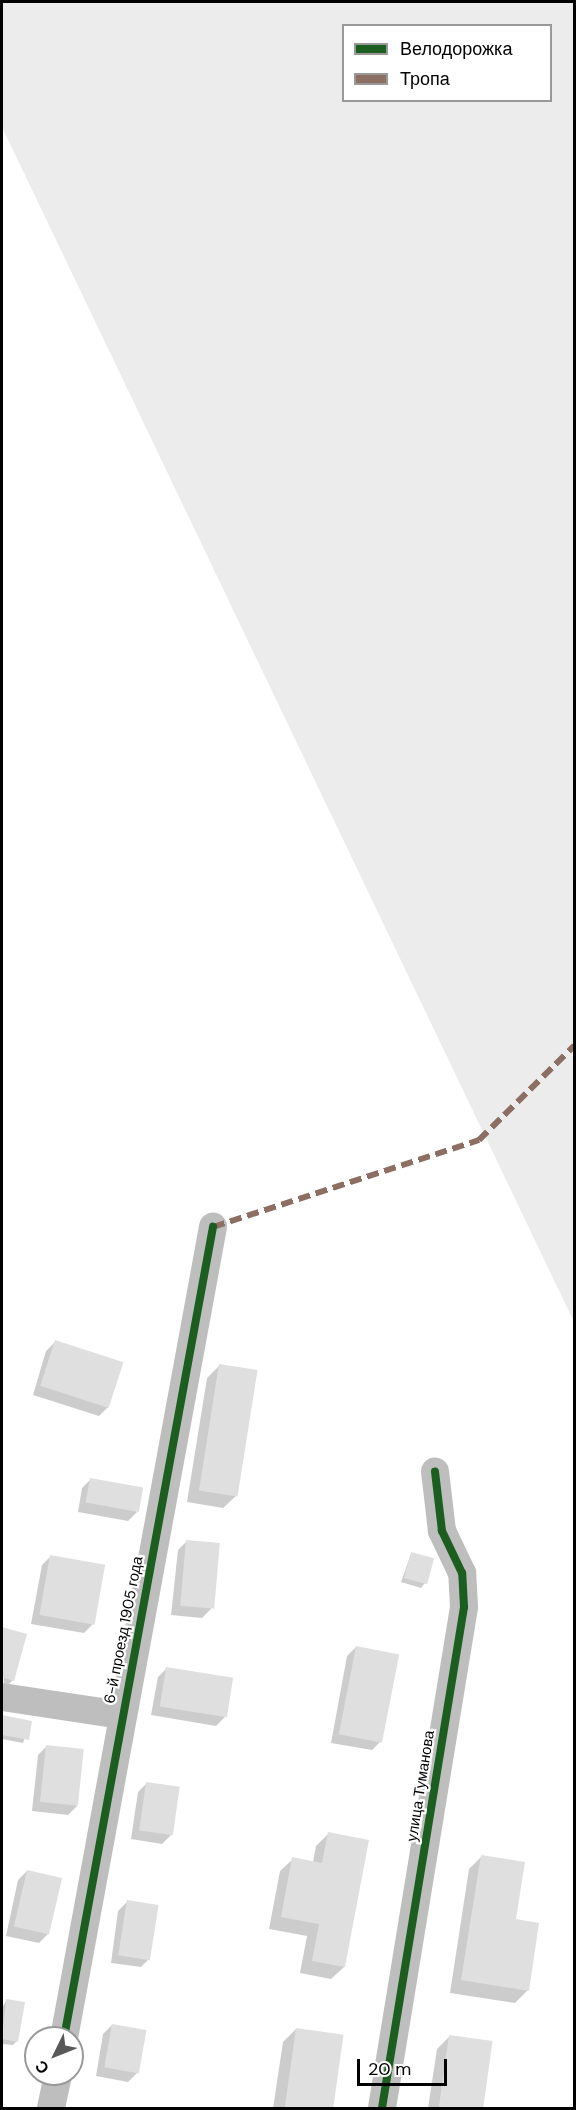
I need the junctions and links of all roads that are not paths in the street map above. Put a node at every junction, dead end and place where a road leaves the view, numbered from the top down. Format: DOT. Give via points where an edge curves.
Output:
graph roads {
  1 [pos="213,1227"];
  2 [pos="435,1471"];
  3 [pos="2,1697"];
  4 [pos="121,1714"];
  5 [pos="66,2026"];
  6 [pos="55,2086"];
  7 [pos="51,2109"];
  8 [pos="382,2109"];
  1 -- 4 [label="street, 6-й проезд 1905 года"];
  2 -- 8 [label="street, улица Туманова" via="442,1531 462,1573 464,1607"];
  3 -- 4 [label="street"];
  4 -- 5 [label="street, 6-й проезд 1905 года"];
  6 -- 7 [label="street"];
}
